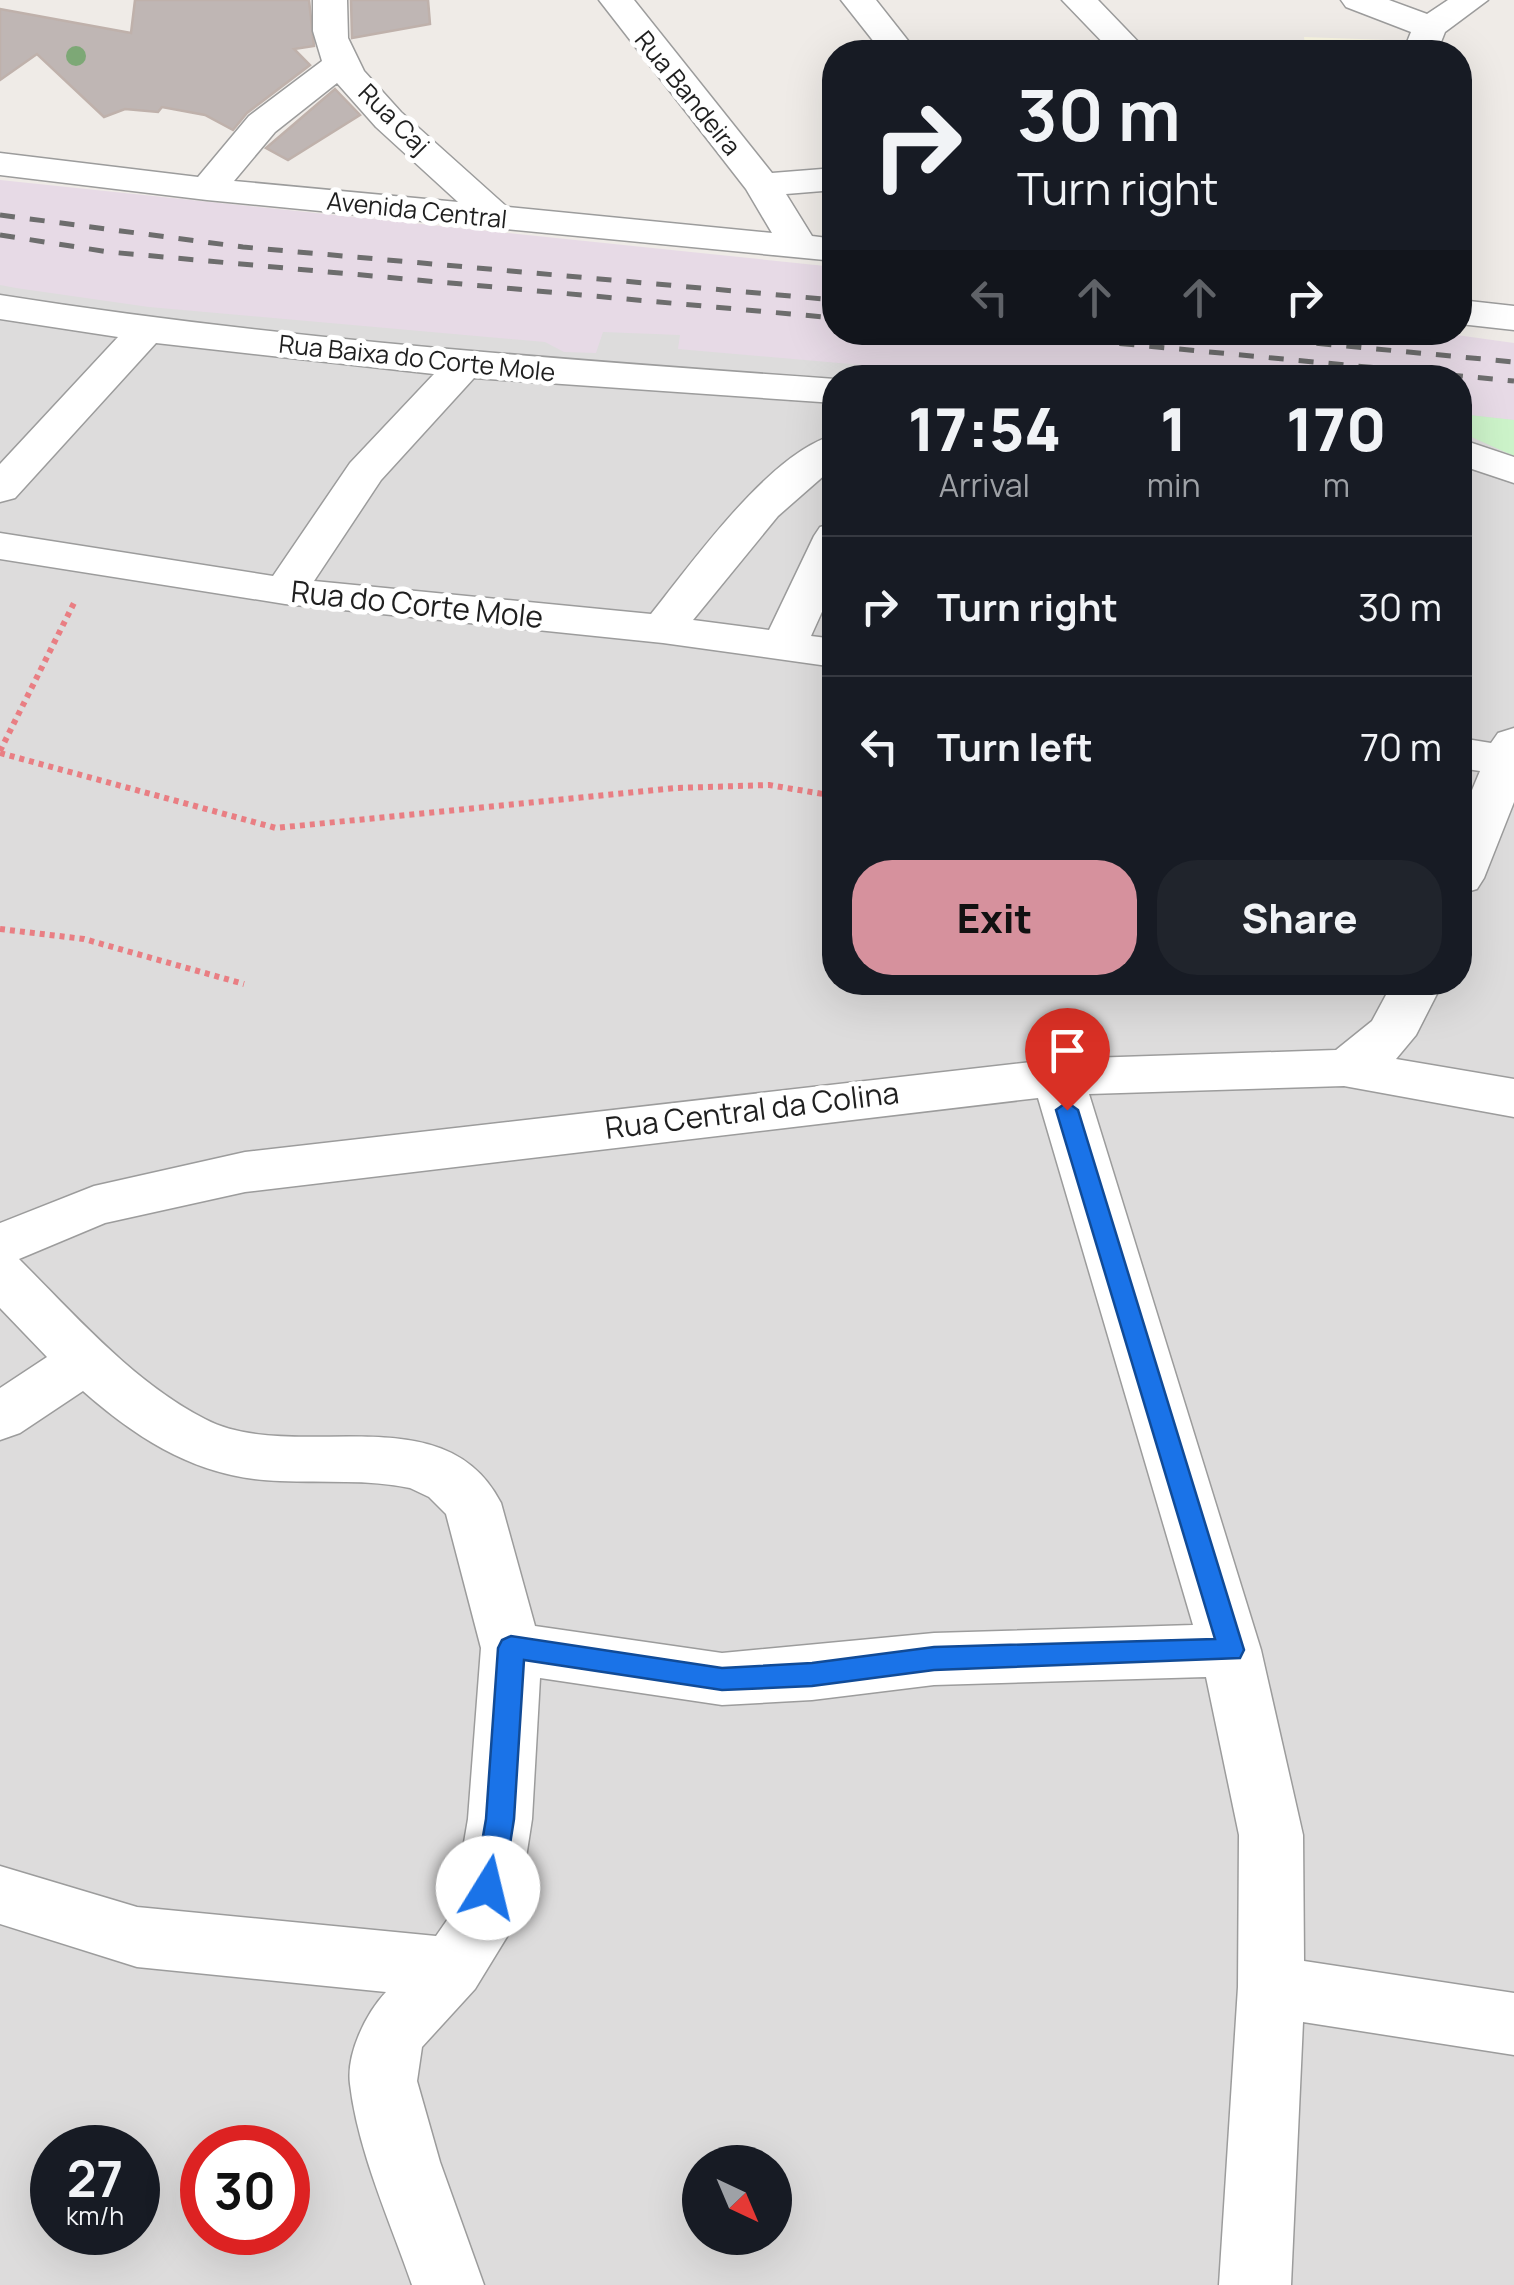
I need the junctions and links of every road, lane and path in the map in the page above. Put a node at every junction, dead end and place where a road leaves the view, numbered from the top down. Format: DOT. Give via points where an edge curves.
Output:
graph roads {
  1 [pos="330,0"];
  2 [pos="616,0"];
  3 [pos="858,0"];
  4 [pos="1079,0"];
  5 [pos="1358,0"];
  6 [pos="1471,0"];
  7 [pos="890,40"];
  8 [pos="1119,40"];
  9 [pos="1425,40"];
  10 [pos="341,63"];
  11 [pos="0,164"];
  12 [pos="822,180"];
  13 [pos="762,185"];
  14 [pos="206,189"];
  15 [pos="498,218"];
  16 [pos="817,248"];
  17 [pos="0,307"];
  18 [pos="1472,313"];
  19 [pos="1514,318"];
  20 [pos="146,330"];
  21 [pos="464,365"];
  22 [pos="822,391"];
  23 [pos="822,455"];
  24 [pos="1472,455"];
  25 [pos="1514,471"];
  26 [pos="0,489"];
  27 [pos="0,546"];
  28 [pos="94,564"];
  29 [pos="822,564"];
  30 [pos="285,591"];
  31 [pos="663,629"];
  32 [pos="785,644"];
  33 [pos="822,651"];
  34 [pos="1511,751"];
  35 [pos="0,752"];
  36 [pos="1472,753"];
  37 [pos="822,794"];
  38 [pos="1472,848"];
  39 [pos="0,928"];
  40 [pos="244,984"];
  41 [pos="1411,995"];
  42 [pos="1344,1068"];
  43 [pos="1058,1077"];
  44 [pos="1514,1098"];
  45 [pos="0,1245"];
  46 [pos="0,1274"];
  47 [pos="87,1360"];
  48 [pos="0,1417"];
  49 [pos="511,1648"];
  50 [pos="1231,1650"];
  51 [pos="0,1895"];
  52 [pos="452,1968"];
  53 [pos="1271,1987"];
  54 [pos="1514,2024"];
  55 [pos="448,2285"];
  56 [pos="1255,2285"];
  1 -- 10 [label="street, Rua Caj" via="330,36"];
  2 -- 13 [label="street, Rua Bandeira"];
  3 -- 7 [label="street"];
  4 -- 8 [label="street"];
  5 -- 9 [label="street"];
  6 -- 9 [label="street"];
  10 -- 14 [label="street" via="262,124"];
  10 -- 15 [label="street, Rua Caj"];
  11 -- 14 [label="street, Avenida Central"];
  12 -- 13 [label="street"];
  13 -- 16 [label="street, Rua Bandeira"];
  14 -- 15 [label="street, Avenida Central"];
  15 -- 16 [label="street, Avenida Central"];
  17 -- 20 [label="street, Rua Baixa do Corte Mole"];
  18 -- 19 [label="street"];
  20 -- 21 [label="street, Rua Baixa do Corte Mole"];
  20 -- 26 [label="street"];
  21 -- 22 [label="street, Rua Baixa do Corte Mole"];
  21 -- 30 [label="street" via="365,472"];
  23 -- 31 [label="street" via="754,514"];
  24 -- 25 [label="street"];
  27 -- 28 [label="street, Rua do Corte Mole"];
  28 -- 30 [label="street, Rua do Corte Mole"];
  28 -- 35 [label="path"];
  29 -- 32 [label="street"];
  30 -- 31 [label="street, Rua do Corte Mole"];
  31 -- 32 [label="street, Rua do Corte Mole"];
  32 -- 33 [label="street, Rua do Corte Mole"];
  34 -- 36 [label="street"];
  34 -- 38 [label="street"];
  35 -- 37 [label="path" via="276,828 676,788 769,785"];
  39 -- 40 [label="path" via="84,939"];
  41 -- 42 [label="street" via="1388,1040"];
  42 -- 43 [label="street, Rua Central da Colina"];
  42 -- 44 [label="street, Rua Central da Colina"];
  43 -- 45 [label="street, Rua Central da Colina" via="245,1172 94,1206"];
  43 -- 50 [label="street"];
  46 -- 47 [label="street"];
  47 -- 48 [label="street"];
  47 -- 49 [label="street" via="178,1433 213,1449 260,1458 406,1464 444,1474 472,1503"];
  49 -- 50 [label="street" via="722,1679 934,1658"];
  49 -- 52 [label="street" via="500,1819 483,1922"];
  50 -- 53 [label="street" via="1272,1835"];
  51 -- 52 [label="street" via="138,1937"];
  52 -- 55 [label="street" via="397,2027 383,2081"];
  53 -- 54 [label="street"];
  53 -- 56 [label="street"];
}
